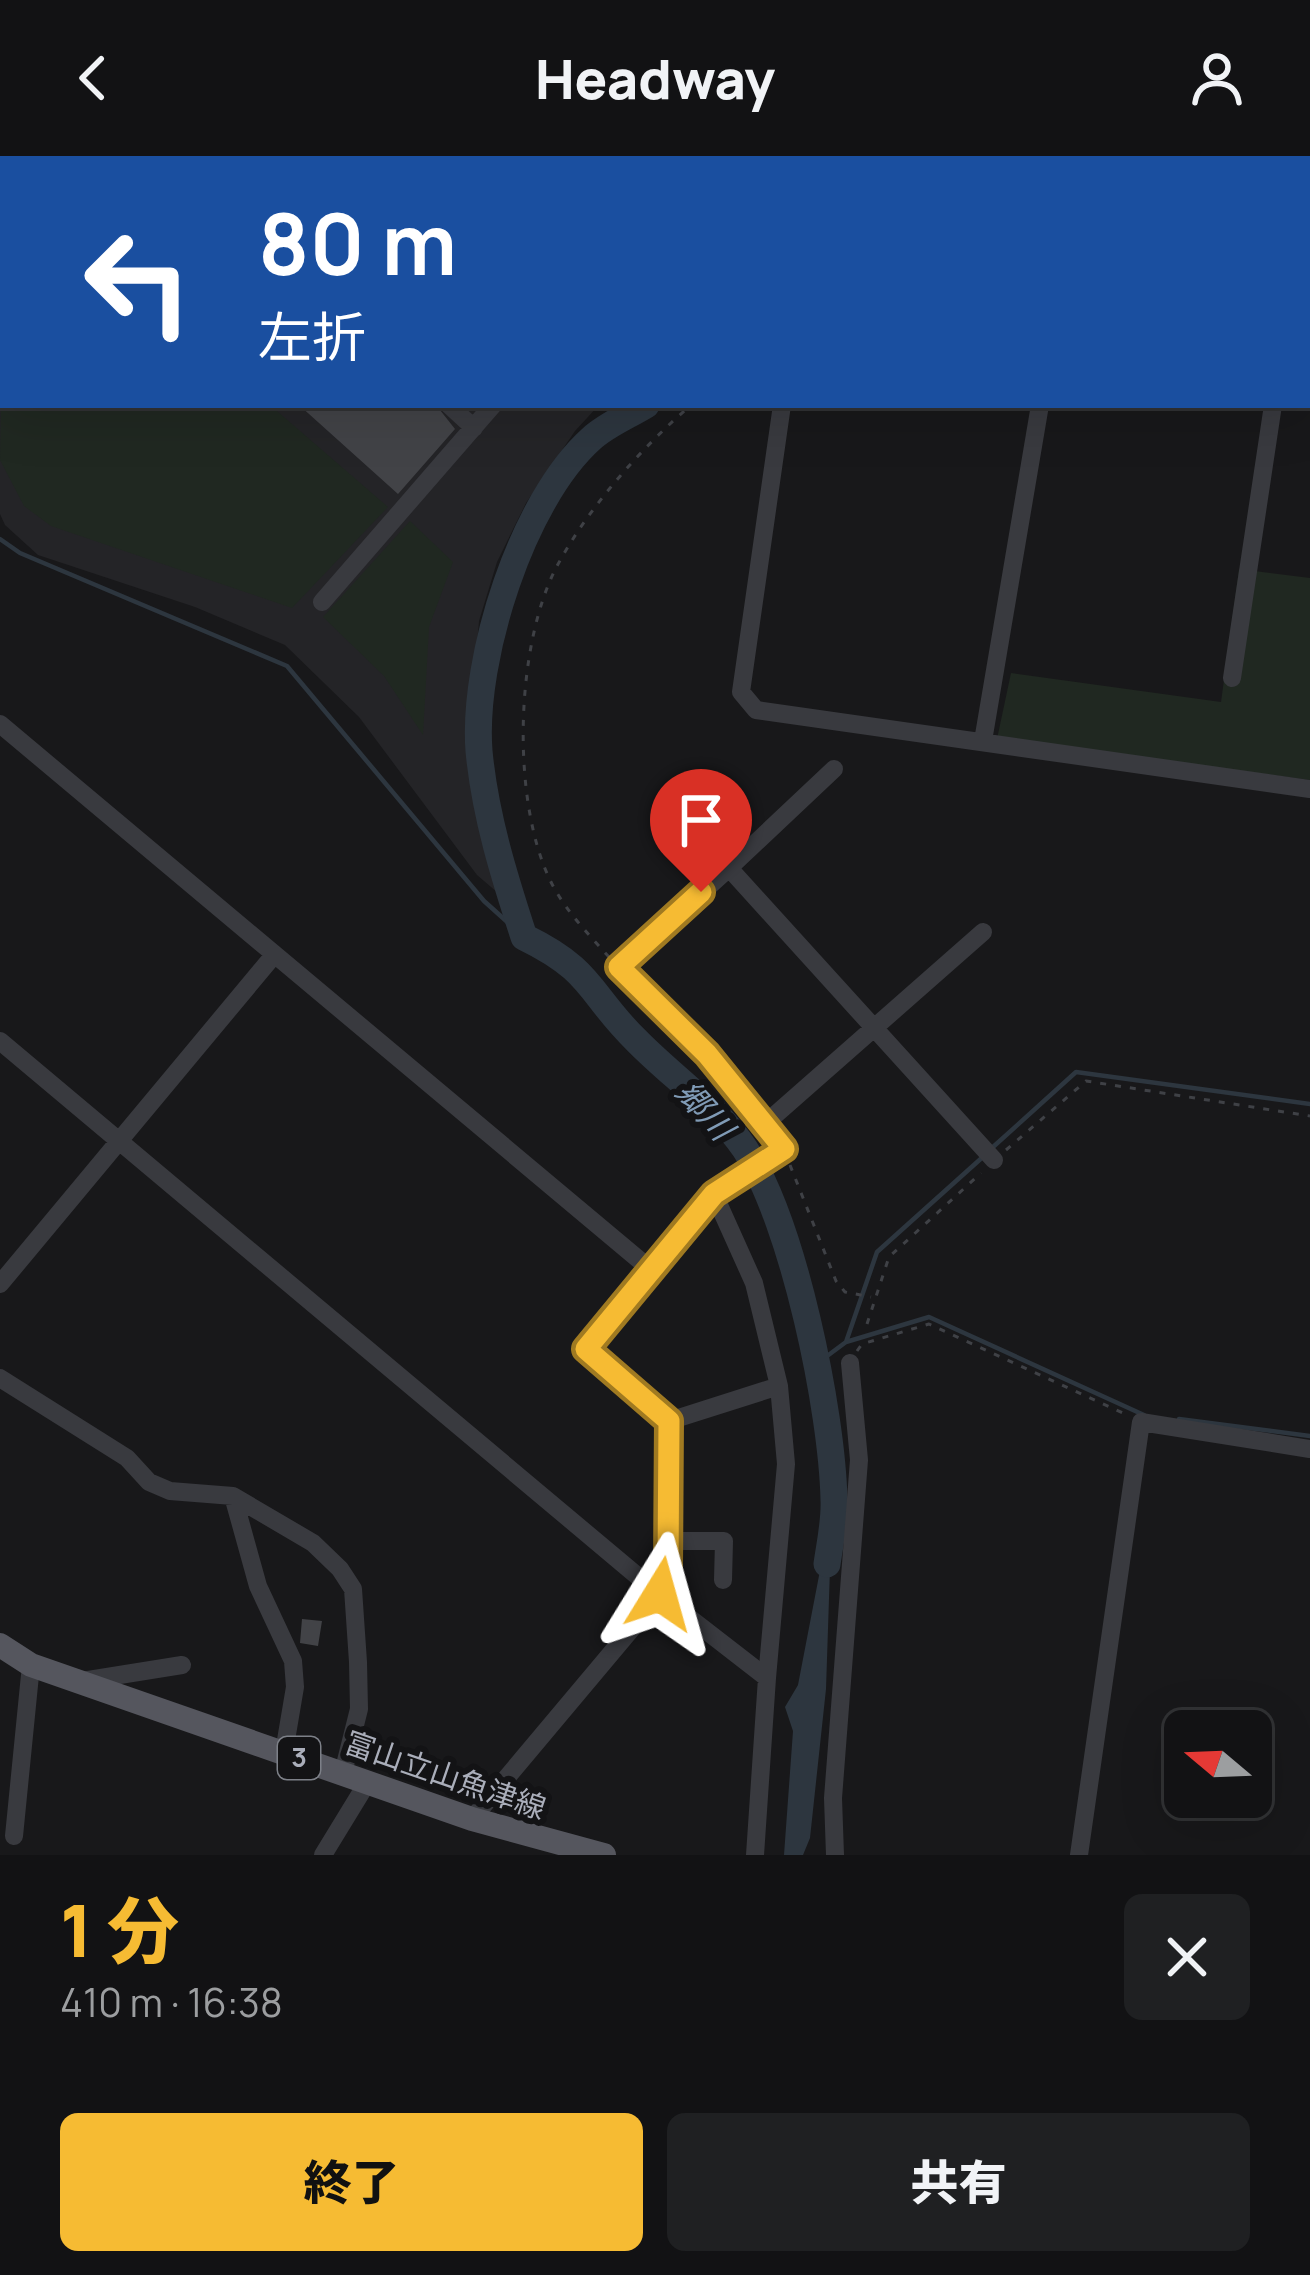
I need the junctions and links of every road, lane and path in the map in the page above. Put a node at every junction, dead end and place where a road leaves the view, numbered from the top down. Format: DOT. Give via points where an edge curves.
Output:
graph roads {
  1 [pos="452,408"];
  2 [pos="491,408"];
  3 [pos="688,408"];
  4 [pos="782,408"];
  5 [pos="1039,408"];
  6 [pos="1273,408"];
  7 [pos="474,428"];
  8 [pos="322,602"];
  9 [pos="1232,678"];
  10 [pos="0,724"];
  11 [pos="983,741"];
  12 [pos="834,770"];
  13 [pos="1310,790"];
  14 [pos="729,868"];
  15 [pos="983,932"];
  16 [pos="274,955"];
  17 [pos="619,967"];
  18 [pos="874,1026"];
  19 [pos="0,1041"];
  20 [pos="1310,1115"];
  21 [pos="766,1123"];
  22 [pos="120,1137"];
  23 [pos="784,1149"];
  24 [pos="994,1160"];
  25 [pos="714,1194"];
  26 [pos="650,1269"];
  27 [pos="3,1273"];
  28 [pos="872,1298"];
  29 [pos="867,1324"];
  30 [pos="850,1363"];
  31 [pos="0,1378"];
  32 [pos="779,1386"];
  33 [pos="669,1421"];
  34 [pos="1141,1422"];
  35 [pos="1310,1449"];
  36 [pos="232,1496"];
  37 [pos="668,1540"];
  38 [pos="723,1580"];
  39 [pos="660,1594"];
  40 [pos="0,1646"];
  41 [pos="31,1665"];
  42 [pos="182,1665"];
  43 [pos="767,1678"];
  44 [pos="77,1682"];
  45 [pos="284,1752"];
  46 [pos="355,1778"];
  47 [pos="472,1819"];
  48 [pos="14,1836"];
  49 [pos="551,1849"];
  50 [pos="323,1855"];
  51 [pos="604,1855"];
  52 [pos="755,1855"];
  53 [pos="835,1855"];
  54 [pos="1079,1855"];
  1 -- 7 [label="street"];
  2 -- 7 [label="street"];
  3 -- 17 [label="path" via="582,525 554,572 526,688 526,789 544,864 582,928"];
  4 -- 11 [label="street" via="741,692 756,710"];
  5 -- 11 [label="street"];
  6 -- 9 [label="street"];
  7 -- 8 [label="street"];
  10 -- 16 [label="street"];
  11 -- 13 [label="street"];
  12 -- 14 [label="street"];
  14 -- 17 [label="street"];
  14 -- 18 [label="street"];
  15 -- 18 [label="street"];
  16 -- 22 [label="street"];
  16 -- 26 [label="street"];
  17 -- 21 [label="street"];
  18 -- 21 [label="street"];
  18 -- 24 [label="street"];
  19 -- 22 [label="street"];
  20 -- 24 [label="path" via="1086,1081"];
  21 -- 23 [label="street"];
  22 -- 27 [label="street"];
  22 -- 39 [label="street"];
  23 -- 25 [label="street"];
  23 -- 28 [label="path" via="836,1281 845,1292"];
  24 -- 28 [label="path" via="889,1257"];
  25 -- 26 [label="street"];
  25 -- 32 [label="street" via="754,1283"];
  26 -- 33 [label="street" via="586,1349"];
  28 -- 29 [label="path"];
  30 -- 34 [label="path" via="862,1344 929,1324"];
  30 -- 53 [label="street" via="859,1460 832,1798"];
  31 -- 36 [label="street" via="127,1458 149,1482"];
  32 -- 33 [label="street"];
  32 -- 43 [label="street" via="786,1464"];
  33 -- 37 [label="street"];
  34 -- 35 [label="street"];
  34 -- 54 [label="street"];
  36 -- 45 [label="street" via="258,1586 293,1661"];
  36 -- 46 [label="street" via="313,1543 353,1589"];
  37 -- 38 [label="street" via="724,1541"];
  37 -- 39 [label="street"];
  39 -- 43 [label="street"];
  39 -- 47 [label="street"];
  40 -- 41 [label="main road, 富山立山魚津線 / 3"];
  41 -- 44 [label="main road, 富山立山魚津線 / 3"];
  41 -- 48 [label="street"];
  42 -- 44 [label="street"];
  43 -- 52 [label="street"];
  44 -- 45 [label="main road, 富山立山魚津線 / 3"];
  45 -- 46 [label="main road, 富山立山魚津線 / 3"];
  46 -- 47 [label="main road, 富山立山魚津線 / 3"];
  46 -- 50 [label="street"];
  47 -- 49 [label="main road, 富山立山魚津線 / 3"];
  49 -- 51 [label="main road, 富山立山魚津線 / 3"];
}
